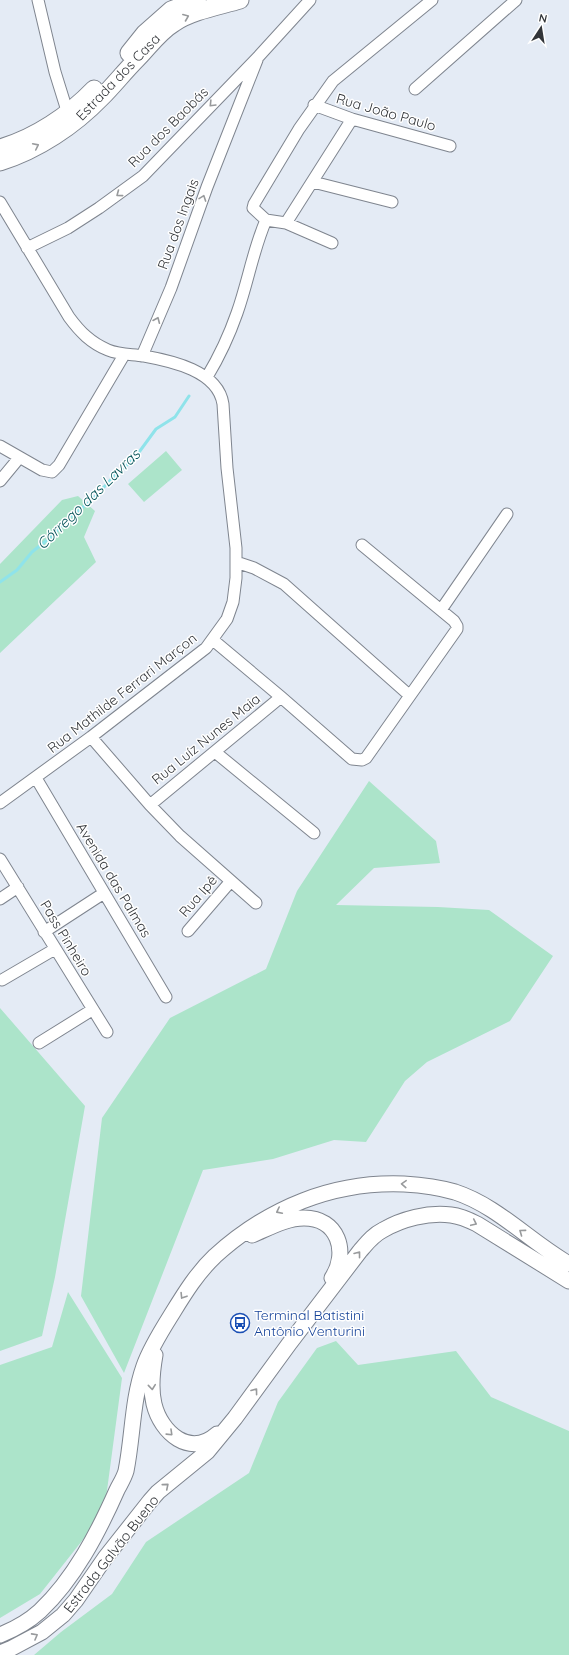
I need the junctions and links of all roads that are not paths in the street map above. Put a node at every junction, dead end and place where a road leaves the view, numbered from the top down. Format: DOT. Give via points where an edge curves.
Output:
graph roads {
  1 [pos="38,0"];
  2 [pos="197,0"];
  3 [pos="240,0"];
  4 [pos="310,0"];
  5 [pos="432,0"];
  6 [pos="516,0"];
  7 [pos="158,28"];
  8 [pos="259,56"];
  9 [pos="415,90"];
  10 [pos="225,91"];
  11 [pos="241,102"];
  12 [pos="314,105"];
  13 [pos="69,118"];
  14 [pos="352,119"];
  15 [pos="450,146"];
  16 [pos="0,148"];
  17 [pos="0,162"];
  18 [pos="313,182"];
  19 [pos="0,202"];
  20 [pos="392,202"];
  21 [pos="266,220"];
  22 [pos="286,223"];
  23 [pos="332,244"];
  24 [pos="27,248"];
  25 [pos="124,355"];
  26 [pos="142,356"];
  27 [pos="208,377"];
  28 [pos="0,446"];
  29 [pos="19,458"];
  30 [pos="0,481"];
  31 [pos="507,514"];
  32 [pos="362,545"];
  33 [pos="236,562"];
  34 [pos="441,610"];
  35 [pos="213,640"];
  36 [pos="409,696"];
  37 [pos="282,697"];
  38 [pos="91,737"];
  39 [pos="215,752"];
  40 [pos="36,778"];
  41 [pos="0,803"];
  42 [pos="150,805"];
  43 [pos="314,834"];
  44 [pos="0,859"];
  45 [pos="231,881"];
  46 [pos="18,887"];
  47 [pos="104,893"];
  48 [pos="0,899"];
  49 [pos="256,903"];
  50 [pos="188,931"];
  51 [pos="44,932"];
  52 [pos="55,949"];
  53 [pos="2,980"];
  54 [pos="166,997"];
  55 [pos="92,1010"];
  56 [pos="107,1032"];
  57 [pos="40,1043"];
  58 [pos="231,1244"];
  59 [pos="541,1264"];
  60 [pos="569,1264"];
  61 [pos="569,1272"];
  62 [pos="569,1281"];
  63 [pos="159,1335"];
  64 [pos="288,1344"];
  65 [pos="235,1418"];
  66 [pos="0,1636"];
  67 [pos="0,1653"];
  1 -- 13 [label="street"];
  2 -- 7 [label="main road, Estrada dos Casa" via="171,10"];
  7 -- 3 [label="main road, Estrada dos Casa, one-way"];
  4 -- 8 [label="street, Rua dos Baobás"];
  5 -- 12 [label="street" via="333,81"];
  6 -- 9 [label="street"];
  7 -- 13 [label="main road, Estrada dos Casa" via="145,33"];
  8 -- 10 [label="street, Rua dos Baobás"];
  8 -- 11 [label="street, Rua dos Ingais"];
  10 -- 11 [label="street"];
  10 -- 24 [label="street, Rua dos Baobás, one-way" via="143,176 68,228"];
  26 -- 11 [label="street, Rua dos Ingais, one-way" via="171,288"];
  12 -- 14 [label="street, Rua João Paulo"];
  12 -- 21 [label="street" via="254,204 253,208"];
  13 -- 16 [label="main road, Estrada dos Casa"];
  17 -- 13 [label="main road, Estrada dos Casa, one-way" via="39,145"];
  14 -- 15 [label="street, Rua João Paulo"];
  14 -- 18 [label="street"];
  18 -- 20 [label="street"];
  18 -- 22 [label="street"];
  19 -- 24 [label="street, Rua Mathilde Ferrari Marçon"];
  21 -- 22 [label="street"];
  21 -- 27 [label="street" via="254,250 237,312"];
  22 -- 23 [label="street"];
  24 -- 25 [label="street, Rua Mathilde Ferrari Marçon" via="69,317 83,334 98,346"];
  25 -- 26 [label="street, Rua Mathilde Ferrari Marçon"];
  25 -- 29 [label="street" via="55,470 46,472"];
  26 -- 27 [label="street, Rua Mathilde Ferrari Marçon" via="172,362"];
  27 -- 33 [label="street, Rua Mathilde Ferrari Marçon" via="221,393 223,404"];
  28 -- 29 [label="street"];
  29 -- 30 [label="street"];
  31 -- 34 [label="street"];
  32 -- 34 [label="street"];
  33 -- 35 [label="street, Rua Mathilde Ferrari Marçon" via="233,602 227,620"];
  33 -- 36 [label="street" via="254,568 284,584"];
  34 -- 36 [label="street" via="454,621 457,629"];
  35 -- 37 [label="street"];
  35 -- 38 [label="street, Rua Mathilde Ferrari Marçon"];
  36 -- 37 [label="street" via="366,758 357,760 352,759"];
  37 -- 39 [label="street, Rua Luíz Nunes Maia"];
  38 -- 40 [label="street, Rua Mathilde Ferrari Marçon"];
  38 -- 42 [label="street"];
  39 -- 42 [label="street, Rua Luíz Nunes Maia"];
  39 -- 43 [label="street"];
  40 -- 41 [label="street, Rua Mathilde Ferrari Marçon"];
  40 -- 47 [label="street, Avenida das Palmas"];
  42 -- 45 [label="street" via="180,836"];
  44 -- 46 [label="street, Pass Pinheiro"];
  45 -- 49 [label="street"];
  45 -- 50 [label="street, Rua Ipê"];
  46 -- 48 [label="street"];
  46 -- 51 [label="street, Pass Pinheiro"];
  47 -- 51 [label="street"];
  47 -- 54 [label="street, Avenida das Palmas"];
  51 -- 52 [label="street, Pass Pinheiro"];
  52 -- 53 [label="street"];
  52 -- 55 [label="street, Pass Pinheiro"];
  55 -- 56 [label="street, Pass Pinheiro"];
  55 -- 57 [label="street"];
  60 -- 58 [label="main road, Estrada Galvão Bueno, one-way" via="482,1204 453,1191 414,1184 358,1185 327,1192 265,1218"];
  58 -- 63 [label="main road, Estrada Galvão Bueno, one-way" via="214,1257 191,1283"];
  58 -- 64 [label="main road" via="287,1221 305,1218 328,1226 338,1237 340,1254 337,1271"];
  59 -- 61 [label="main road"];
  59 -- 62 [label="main road, Estrada Galvão Bueno"];
  64 -- 59 [label="main road, Estrada Galvão Bueno, one-way" via="371,1238 382,1230 408,1219 437,1214 462,1218 477,1224"];
  63 -- 65 [label="main road, one-way" via="151,1379 154,1404 168,1432 186,1442 205,1443"];
  63 -- 66 [label="main road, Estrada Galvão Bueno" via="144,1364 137,1388 125,1474 106,1515 57,1592 34,1616 18,1628"];
  65 -- 64 [label="main road, Estrada Galvão Bueno, one-way"];
  67 -- 65 [label="main road, Estrada Galvão Bueno, one-way" via="42,1632 63,1615 158,1492 207,1452"];
}
